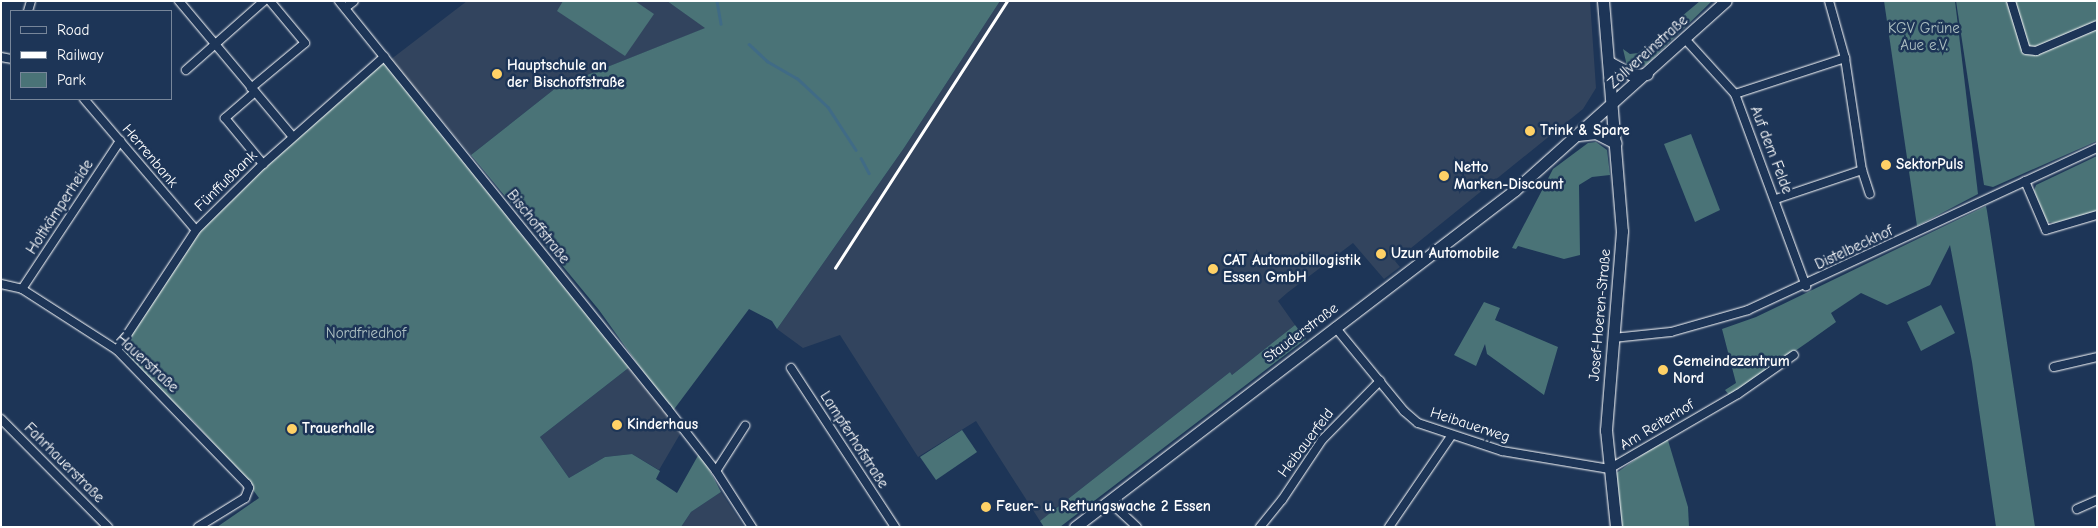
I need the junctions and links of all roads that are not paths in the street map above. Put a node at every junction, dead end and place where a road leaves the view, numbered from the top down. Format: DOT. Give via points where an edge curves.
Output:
graph roads {
  1 [pos="179,1"];
  2 [pos="264,1"];
  3 [pos="270,1"];
  4 [pos="340,1"];
  5 [pos="354,1"];
  6 [pos="1603,1"];
  7 [pos="1726,1"];
  8 [pos="1829,1"];
  9 [pos="2011,1"];
  10 [pos="345,8"];
  11 [pos="2097,25"];
  12 [pos="1685,39"];
  13 [pos="214,43"];
  14 [pos="384,57"];
  15 [pos="1845,58"];
  16 [pos="1609,62"];
  17 [pos="186,70"];
  18 [pos="1647,74"];
  19 [pos="253,90"];
  20 [pos="1736,94"];
  21 [pos="85,100"];
  22 [pos="1613,105"];
  23 [pos="1578,135"];
  24 [pos="293,137"];
  25 [pos="120,141"];
  26 [pos="1616,143"];
  27 [pos="2097,148"];
  28 [pos="263,164"];
  29 [pos="1862,170"];
  30 [pos="2025,181"];
  31 [pos="1870,194"];
  32 [pos="1776,199"];
  33 [pos="2097,215"];
  34 [pos="196,230"];
  35 [pos="1,284"];
  36 [pos="1806,286"];
  37 [pos="22,289"];
  38 [pos="1335,327"];
  39 [pos="1613,338"];
  40 [pos="117,350"];
  41 [pos="1794,355"];
  42 [pos="2097,357"];
  43 [pos="2054,367"];
  44 [pos="791,368"];
  45 [pos="1380,382"];
  46 [pos="1,419"];
  47 [pos="745,426"];
  48 [pos="1451,436"];
  49 [pos="1609,470"];
  50 [pos="716,471"];
  51 [pos="2097,500"];
  52 [pos="1109,501"];
  53 [pos="2077,508"];
  54 [pos="108,527"];
  55 [pos="198,527"];
  56 [pos="752,527"];
  57 [pos="895,527"];
  58 [pos="1075,527"];
  59 [pos="1137,527"];
  60 [pos="1260,527"];
  61 [pos="1390,527"];
  62 [pos="1616,527"];
  1 -- 13 [label="street"];
  2 -- 13 [label="street"];
  3 -- 19 [label="street" via="305,43"];
  4 -- 10 [label="street, Bischoffstraße"];
  5 -- 10 [label="street"];
  6 -- 16 [label="main road, Josef-Hoeren-Straße"];
  7 -- 12 [label="main road, Zollvereinstraße"];
  8 -- 15 [label="street"];
  9 -- 11 [label="street" via="2026,50 2036,52"];
  10 -- 14 [label="street, Bischoffstraße"];
  12 -- 18 [label="main road, Zollvereinstraße"];
  12 -- 20 [label="street, Auf dem Felde"];
  13 -- 17 [label="street"];
  13 -- 19 [label="street"];
  14 -- 24 [label="street, Fünffußbank"];
  14 -- 50 [label="street, Bischoffstraße"];
  15 -- 20 [label="street"];
  15 -- 29 [label="street"];
  16 -- 18 [label="main road" via="1632,75"];
  16 -- 22 [label="main road, Josef-Hoeren-Straße"];
  18 -- 22 [label="main road, Zollvereinstraße"];
  19 -- 24 [label="street"];
  19 -- 28 [label="street" via="225,118"];
  20 -- 32 [label="street, Auf dem Felde"];
  21 -- 25 [label="street, Herrenbank"];
  22 -- 23 [label="main road, Stauderstraße"];
  22 -- 26 [label="main road, Josef-Hoeren-Straße"];
  23 -- 26 [label="main road" via="1596,133"];
  23 -- 38 [label="main road, Stauderstraße" via="1515,190"];
  24 -- 28 [label="street, Fünffußbank"];
  25 -- 34 [label="street, Herrenbank"];
  25 -- 37 [label="street, Holtkämperheide"];
  26 -- 39 [label="main road, Josef-Hoeren-Straße" via="1622,231"];
  27 -- 30 [label="street, Distelbeckhof"];
  28 -- 34 [label="street, Fünffußbank"];
  29 -- 31 [label="street"];
  29 -- 32 [label="street"];
  30 -- 33 [label="street" via="2046,230"];
  30 -- 36 [label="street, Distelbeckhof"];
  32 -- 36 [label="street, Auf dem Felde"];
  34 -- 40 [label="street, Fünffußbank"];
  35 -- 37 [label="street, Hauerstraße"];
  36 -- 39 [label="street, Distelbeckhof" via="1715,321 1671,332"];
  37 -- 40 [label="street, Hauerstraße"];
  38 -- 45 [label="street, Heibauerweg"];
  38 -- 52 [label="main road, Stauderstraße"];
  39 -- 49 [label="main road, Josef-Hoeren-Straße" via="1606,430"];
  40 -- 55 [label="street, Hauerstraße" via="249,488 239,503"];
  41 -- 49 [label="street, Am Reiterhof" via="1738,394"];
  42 -- 43 [label="street"];
  44 -- 57 [label="street, Lampferhofstraße"];
  45 -- 48 [label="street, Heibauerweg" via="1411,418"];
  45 -- 60 [label="street, Heibauerfeld" via="1322,440"];
  46 -- 54 [label="street, Fahrhauerstraße"];
  47 -- 50 [label="street"];
  48 -- 49 [label="street, Heibauerweg" via="1502,452"];
  48 -- 61 [label="street"];
  49 -- 62 [label="main road, Josef-Hoeren-Straße"];
  50 -- 56 [label="street, Bischoffstraße"];
  51 -- 53 [label="street"];
  52 -- 58 [label="main road, Stauderstraße"];
  52 -- 59 [label="street"];
}
